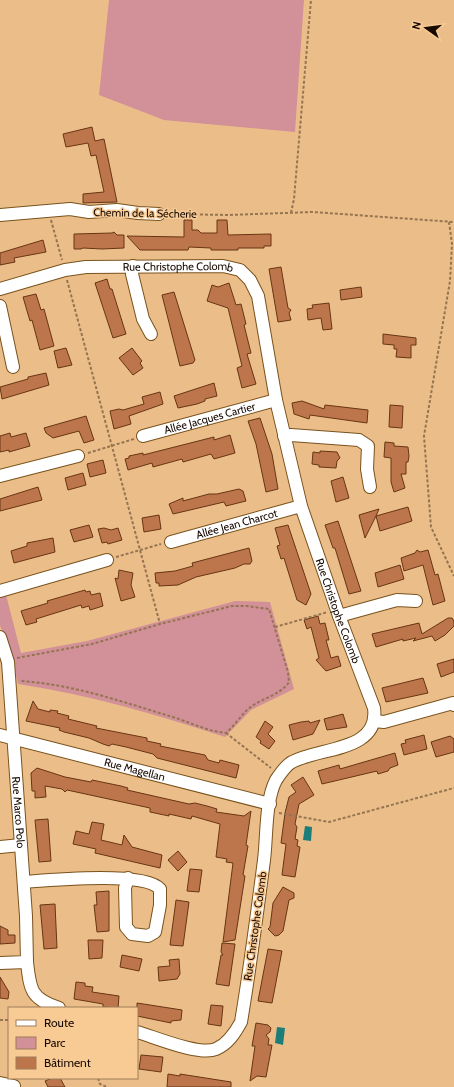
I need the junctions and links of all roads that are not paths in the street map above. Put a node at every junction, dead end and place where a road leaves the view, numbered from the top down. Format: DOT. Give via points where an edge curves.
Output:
graph roads {
  1 [pos="159,214"];
  2 [pos="0,216"];
  3 [pos="133,266"];
  4 [pos="0,289"];
  5 [pos="0,306"];
  6 [pos="151,334"];
  7 [pos="13,367"];
  8 [pos="276,400"];
  9 [pos="143,436"];
  10 [pos="284,436"];
  11 [pos="78,456"];
  12 [pos="0,476"];
  13 [pos="370,487"];
  14 [pos="301,506"];
  15 [pos="171,542"];
  16 [pos="107,560"];
  17 [pos="0,591"];
  18 [pos="416,601"];
  19 [pos="338,612"];
  20 [pos="0,637"];
  21 [pos="454,705"];
  22 [pos="374,721"];
  23 [pos="0,735"];
  24 [pos="14,739"];
  25 [pos="269,808"];
  26 [pos="21,845"];
  27 [pos="0,847"];
  28 [pos="128,878"];
  29 [pos="24,882"];
  30 [pos="27,962"];
  31 [pos="0,963"];
  32 [pos="56,1007"];
  33 [pos="138,1032"];
  34 [pos="0,1083"];
  35 [pos="15,1087"];
  1 -- 2 [label="street, Chemin de la Sécherie" via="117,210 70,210"];
  3 -- 4 [label="street, Rue Christophe Colomb" via="65,270"];
  3 -- 6 [label="street" via="132,274 143,319"];
  3 -- 8 [label="street, Rue Christophe Colomb" via="223,266 240,270 250,280 258,296"];
  5 -- 7 [label="street"];
  8 -- 9 [label="street, Allée Jacques Cartier"];
  8 -- 10 [label="street, Rue Christophe Colomb"];
  10 -- 13 [label="street" via="359,440 368,446 367,470"];
  10 -- 14 [label="street, Rue Christophe Colomb"];
  11 -- 12 [label="street"];
  14 -- 15 [label="street, Allée Jean Charcot"];
  14 -- 19 [label="street, Rue Christophe Colomb"];
  16 -- 17 [label="street"];
  18 -- 19 [label="street" via="397,600"];
  19 -- 22 [label="street, Rue Christophe Colomb" via="369,691 374,708"];
  20 -- 24 [label="street, Rue Marco Polo" via="8,662"];
  21 -- 22 [label="street" via="453,703 384,722"];
  22 -- 25 [label="street, Rue Christophe Colomb" via="369,732 354,742 291,763 275,783"];
  23 -- 24 [label="street, Rue Magellan"];
  24 -- 25 [label="street, Rue Magellan"];
  24 -- 26 [label="street, Rue Marco Polo"];
  25 -- 33 [label="street, Rue Christophe Colomb" via="243,1011 236,1032 230,1040 215,1050 203,1051"];
  26 -- 27 [label="street"];
  26 -- 29 [label="street, Rue Marco Polo"];
  28 -- 28 [label="street" via="156,884 160,889 155,932 148,936 132,934 126,927 125,888"];
  28 -- 29 [label="street"];
  29 -- 30 [label="street, Rue Marco Polo"];
  30 -- 31 [label="street"];
  30 -- 32 [label="street" via="30,987 36,997 45,1004"];
  34 -- 35 [label="street"];
}
